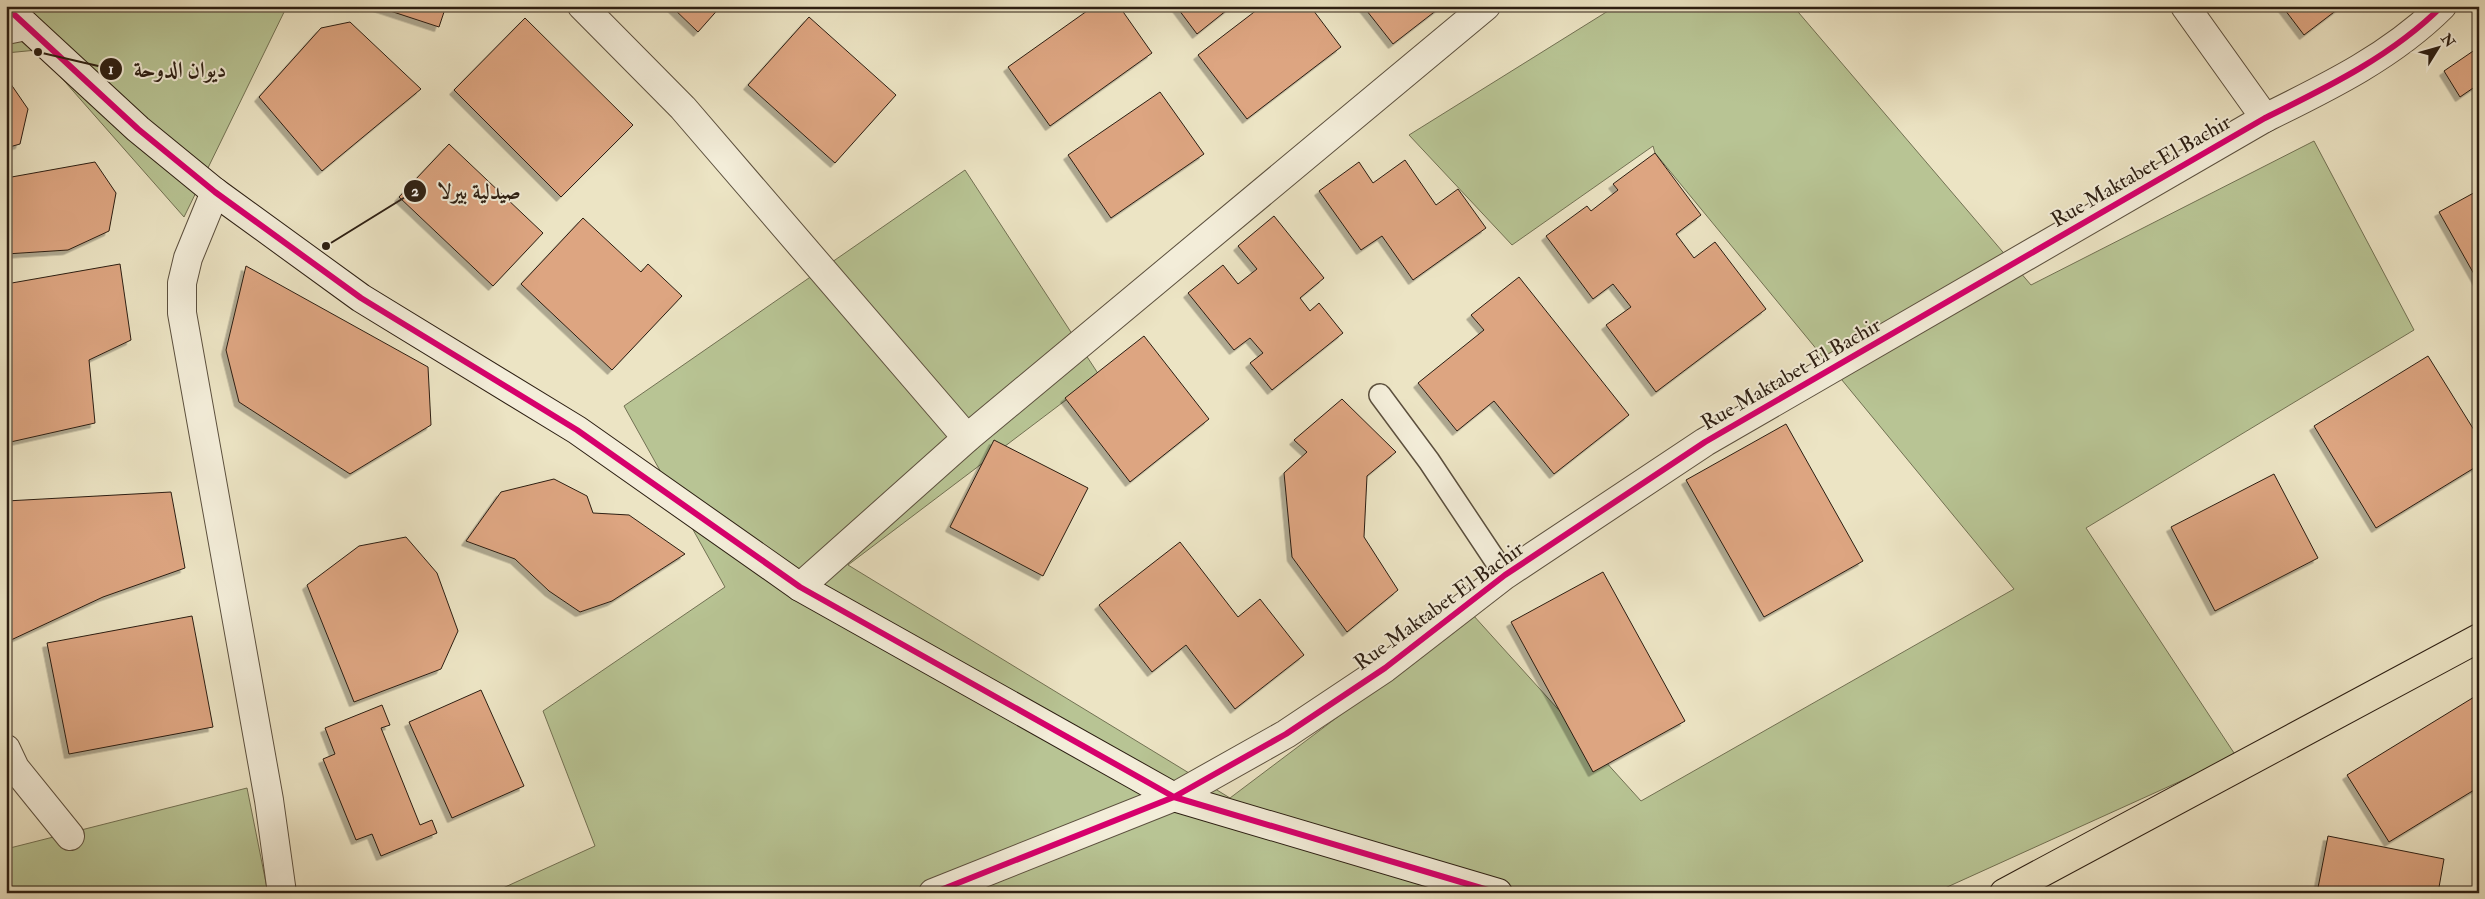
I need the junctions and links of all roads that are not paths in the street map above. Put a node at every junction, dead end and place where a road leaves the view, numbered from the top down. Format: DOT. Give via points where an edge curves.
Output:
graph roads {
  1 [pos="582,6"];
  2 [pos="1486,6"];
  3 [pos="2184,6"];
  4 [pos="2442,6"];
  5 [pos="6,8"];
  6 [pos="16,28"];
  7 [pos="2265,118"];
  8 [pos="215,192"];
  9 [pos="1380,395"];
  10 [pos="967,438"];
  11 [pos="1505,575"];
  12 [pos="800,587"];
  13 [pos="2479,638"];
  14 [pos="6,748"];
  15 [pos="1174,797"];
  16 [pos="70,836"];
  17 [pos="282,893"];
  18 [pos="933,893"];
  19 [pos="1498,893"];
  20 [pos="2004,893"];
  1 -- 10 [label="street" via="683,108"];
  2 -- 10 [label="street"];
  3 -- 7 [label="street"];
  4 -- 7 [label="street, Rue Maktabet El Bachir" via="2393,49"];
  5 -- 6 [label="street"];
  6 -- 8 [label="street"];
  7 -- 11 [label="street, Rue Maktabet El Bachir" via="1705,442"];
  8 -- 12 [label="street" via="361,298 577,430"];
  8 -- 17 [label="street" via="188,258 182,283 182,313 267,790"];
  9 -- 11 [label="lane"];
  10 -- 12 [label="street"];
  11 -- 15 [label="street, Rue Maktabet El Bachir" via="1385,668 1286,734"];
  12 -- 15 [label="street"];
  13 -- 20 [label="main road"];
  14 -- 16 [label="street" via="15,768"];
  15 -- 18 [label="street, Rue Maktabet El Bachir"];
  15 -- 19 [label="street"];
}
